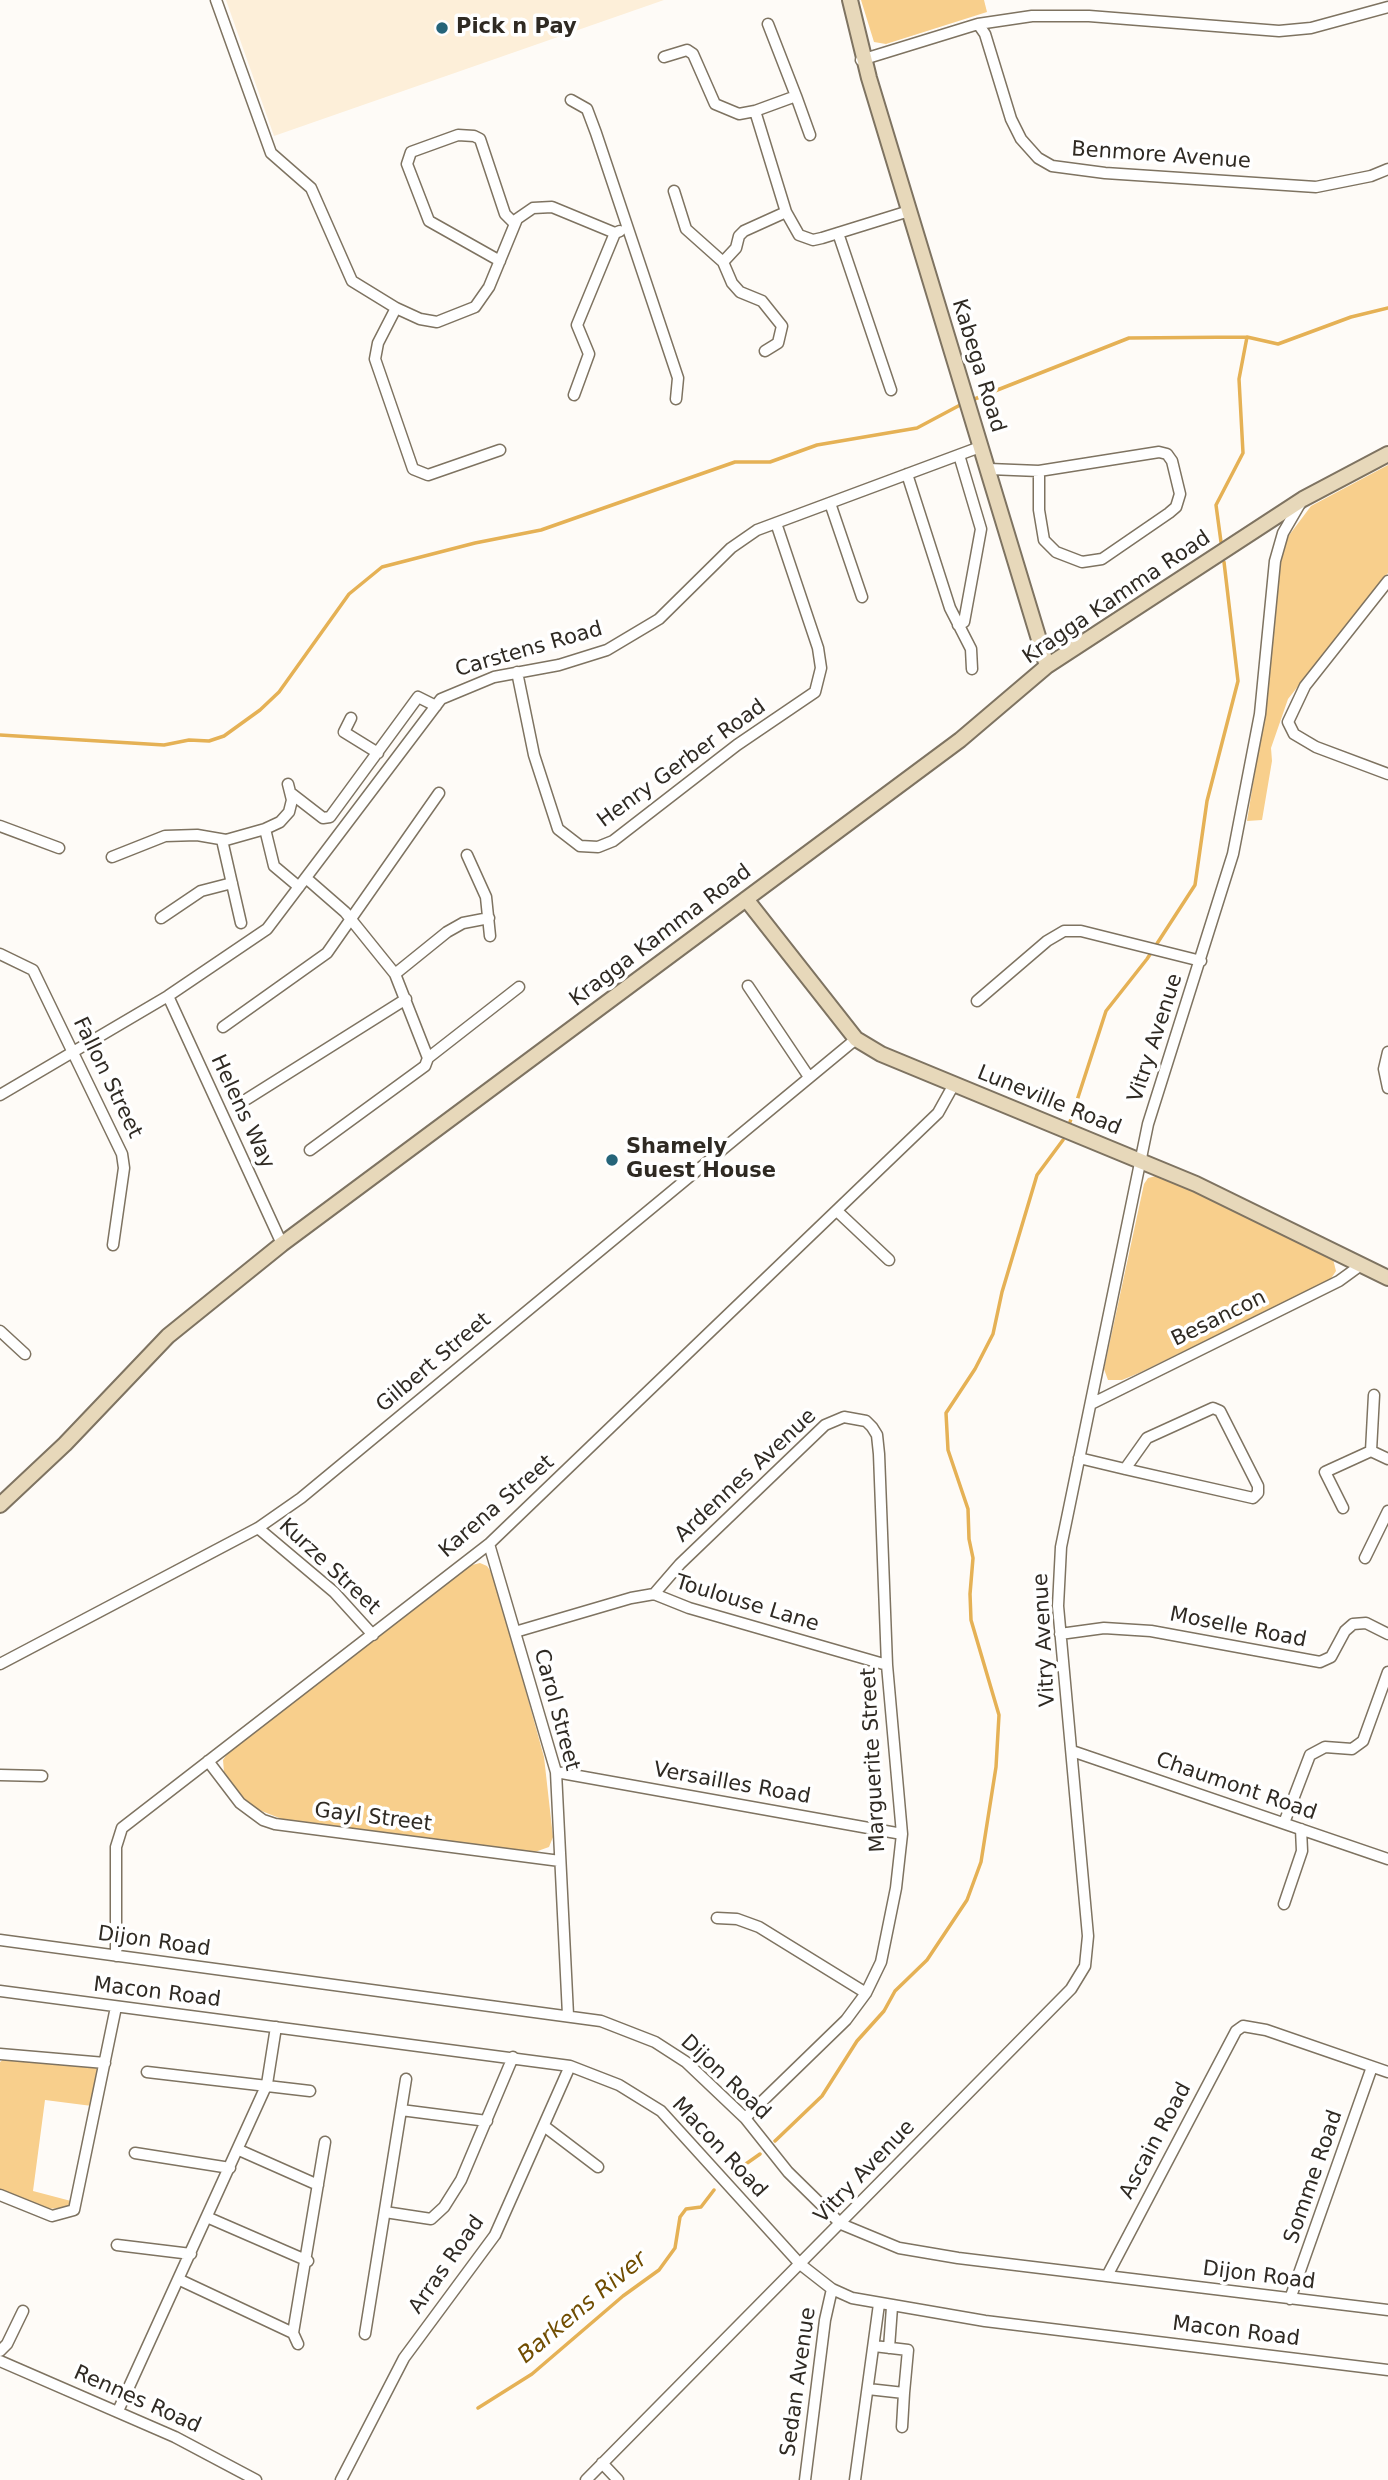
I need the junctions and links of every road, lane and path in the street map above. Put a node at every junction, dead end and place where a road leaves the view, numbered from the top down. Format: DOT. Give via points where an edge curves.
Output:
graph roads {
  1 [pos="216,0"];
  2 [pos="842,0"];
  3 [pos="850,0"];
  4 [pos="1388,7"];
  5 [pos="768,24"];
  6 [pos="978,24"];
  7 [pos="664,57"];
  8 [pos="863,59"];
  9 [pos="796,96"];
  10 [pos="570,100"];
  11 [pos="755,111"];
  12 [pos="810,135"];
  13 [pos="1388,169"];
  14 [pos="674,191"];
  15 [pos="909,211"];
  16 [pos="786,212"];
  17 [pos="515,224"];
  18 [pos="627,229"];
  19 [pos="615,233"];
  20 [pos="838,233"];
  21 [pos="500,261"];
  22 [pos="723,262"];
  23 [pos="396,308"];
  24 [pos="765,351"];
  25 [pos="891,390"];
  26 [pos="574,394"];
  27 [pos="676,399"];
  28 [pos="978,442"];
  29 [pos="500,450"];
  30 [pos="1388,454"];
  31 [pos="959,455"];
  32 [pos="989,468"];
  33 [pos="1039,471"];
  34 [pos="907,474"];
  35 [pos="1303,499"];
  36 [pos="830,503"];
  37 [pos="776,523"];
  38 [pos="1388,581"];
  39 [pos="862,597"];
  40 [pos="958,625"];
  41 [pos="1047,666"];
  42 [pos="972,669"];
  43 [pos="517,673"];
  44 [pos="436,706"];
  45 [pos="351,718"];
  46 [pos="378,753"];
  47 [pos="1388,774"];
  48 [pos="439,793"];
  49 [pos="0,826"];
  50 [pos="265,830"];
  51 [pos="222,840"];
  52 [pos="59,848"];
  53 [pos="467,855"];
  54 [pos="112,857"];
  55 [pos="306,878"];
  56 [pos="232,884"];
  57 [pos="299,887"];
  58 [pos="746,899"];
  59 [pos="350,918"];
  60 [pos="489,918"];
  61 [pos="161,919"];
  62 [pos="241,923"];
  63 [pos="490,936"];
  64 [pos="0,954"];
  65 [pos="1201,961"];
  66 [pos="395,974"];
  67 [pos="748,986"];
  68 [pos="519,987"];
  69 [pos="168,996"];
  70 [pos="406,999"];
  71 [pos="977,1001"];
  72 [pos="223,1027"];
  73 [pos="856,1039"];
  74 [pos="72,1052"];
  75 [pos="1388,1052"];
  76 [pos="428,1058"];
  77 [pos="809,1077"];
  78 [pos="953,1086"];
  79 [pos="1388,1088"];
  80 [pos="0,1095"];
  81 [pos="247,1099"];
  82 [pos="310,1150"];
  83 [pos="1140,1161"];
  84 [pos="837,1211"];
  85 [pos="282,1244"];
  86 [pos="113,1245"];
  87 [pos="889,1260"];
  88 [pos="1361,1265"];
  89 [pos="1388,1278"];
  90 [pos="0,1331"];
  91 [pos="25,1354"];
  92 [pos="1374,1395"];
  93 [pos="1091,1404"];
  94 [pos="836,1418"];
  95 [pos="1371,1451"];
  96 [pos="1080,1458"];
  97 [pos="1388,1459"];
  98 [pos="1125,1469"];
  99 [pos="0,1505"];
  100 [pos="1343,1508"];
  101 [pos="1388,1511"];
  102 [pos="258,1528"];
  103 [pos="489,1544"];
  104 [pos="1365,1558"];
  105 [pos="654,1594"];
  106 [pos="515,1632"];
  107 [pos="1060,1634"];
  108 [pos="1388,1634"];
  109 [pos="373,1635"];
  110 [pos="0,1664"];
  111 [pos="887,1665"];
  112 [pos="1388,1672"];
  113 [pos="1072,1751"];
  114 [pos="208,1761"];
  115 [pos="556,1772"];
  116 [pos="0,1775"];
  117 [pos="42,1776"];
  118 [pos="1284,1823"];
  119 [pos="1301,1829"];
  120 [pos="902,1834"];
  121 [pos="1388,1859"];
  122 [pos="560,1861"];
  123 [pos="1284,1904"];
  124 [pos="717,1918"];
  125 [pos="0,1940"];
  126 [pos="116,1956"];
  127 [pos="0,1991"];
  128 [pos="866,1993"];
  129 [pos="116,2007"];
  130 [pos="568,2015"];
  131 [pos="276,2027"];
  132 [pos="0,2054"];
  133 [pos="513,2057"];
  134 [pos="105,2063"];
  135 [pos="570,2066"];
  136 [pos="1372,2067"];
  137 [pos="147,2072"];
  138 [pos="1388,2072"];
  139 [pos="406,2079"];
  140 [pos="267,2084"];
  141 [pos="310,2091"];
  142 [pos="401,2110"];
  143 [pos="745,2118"];
  144 [pos="486,2122"];
  145 [pos="544,2126"];
  146 [pos="325,2142"];
  147 [pos="239,2150"];
  148 [pos="135,2153"];
  149 [pos="598,2167"];
  150 [pos="230,2168"];
  151 [pos="318,2185"];
  152 [pos="0,2195"];
  153 [pos="385,2212"];
  154 [pos="208,2218"];
  155 [pos="841,2224"];
  156 [pos="117,2245"];
  157 [pos="191,2254"];
  158 [pos="307,2262"];
  159 [pos="800,2264"];
  160 [pos="1107,2276"];
  161 [pos="180,2280"];
  162 [pos="832,2288"];
  163 [pos="1290,2299"];
  164 [pos="879,2304"];
  165 [pos="892,2307"];
  166 [pos="23,2311"];
  167 [pos="1388,2311"];
  168 [pos="293,2333"];
  169 [pos="365,2334"];
  170 [pos="298,2344"];
  171 [pos="874,2346"];
  172 [pos="889,2348"];
  173 [pos="0,2351"];
  174 [pos="0,2361"];
  175 [pos="1388,2370"];
  176 [pos="867,2389"];
  177 [pos="904,2393"];
  178 [pos="118,2411"];
  179 [pos="902,2427"];
  180 [pos="602,2463"];
  181 [pos="256,2480"];
  182 [pos="341,2480"];
  183 [pos="586,2480"];
  184 [pos="618,2480"];
  185 [pos="806,2480"];
  186 [pos="855,2480"];
  1 -- 23 [label="street" via="271,153 311,188 352,281"];
  2 -- 8 [label="main road, Kabega Road"];
  3 -- 8 [label="main road, Kabega Road"];
  4 -- 6 [label="street" via="1311,28 1279,31 1069,15"];
  5 -- 9 [label="street"];
  6 -- 8 [label="street"];
  6 -- 13 [label="street, Benmore Avenue" via="1021,139 1052,166 1316,187"];
  7 -- 11 [label="street" via="687,50 715,104 740,114"];
  8 -- 15 [label="main road, Kabega Road"];
  9 -- 11 [label="street"];
  9 -- 12 [label="street"];
  10 -- 18 [label="street" via="587,109"];
  11 -- 16 [label="street"];
  14 -- 22 [label="street" via="686,229"];
  15 -- 20 [label="street"];
  15 -- 28 [label="main road, Kabega Road"];
  16 -- 20 [label="street" via="802,237 813,240"];
  16 -- 22 [label="street" via="744,231"];
  17 -- 19 [label="street" via="524,212 543,206"];
  17 -- 21 [label="street"];
  17 -- 21 [label="street" via="505,214 480,139 458,135 411,152 407,164 429,221"];
  18 -- 19 [label="street"];
  18 -- 27 [label="street" via="678,378"];
  19 -- 26 [label="street" via="577,325 590,354"];
  20 -- 25 [label="street"];
  21 -- 23 [label="street" via="480,304 461,315 431,322"];
  22 -- 24 [label="street" via="740,292 762,301 782,326 778,343"];
  23 -- 29 [label="street" via="375,359 413,469 428,475"];
  28 -- 31 [label="street, Carstens Road"];
  28 -- 32 [label="main road, Kabega Road"];
  30 -- 35 [label="main road, Kragga Kamma Road"];
  31 -- 34 [label="street, Carstens Road"];
  31 -- 40 [label="street" via="981,529 964,622"];
  32 -- 33 [label="street"];
  32 -- 41 [label="main road, Kabega Road"];
  33 -- 33 [label="street" via="1159,452 1172,461 1180,494 1169,513 1102,559 1082,562 1056,552 1044,540"];
  34 -- 36 [label="street, Carstens Road"];
  34 -- 40 [label="street"];
  35 -- 41 [label="main road, Kragga Kamma Road"];
  35 -- 65 [label="street, Vitry Avenue" via="1279,545 1255,740 1233,854"];
  36 -- 37 [label="street, Carstens Road"];
  36 -- 39 [label="street"];
  37 -- 43 [label="street, Carstens Road" via="731,548 659,619 635,636 585,658"];
  37 -- 43 [label="street, Henry Gerber Road" via="818,648 821,668 815,692 737,745 613,841 598,847 580,846 558,829 534,755"];
  38 -- 47 [label="street" via="1305,686 1289,715 1289,728 1302,740"];
  40 -- 42 [label="street" via="971,649"];
  41 -- 58 [label="main road, Kragga Kamma Road" via="960,740"];
  43 -- 44 [label="street, Carstens Road" via="452,692"];
  44 -- 46 [label="street" via="418,697"];
  44 -- 55 [label="street, Carstens Road"];
  45 -- 46 [label="street" via="344,732"];
  46 -- 50 [label="street" via="330,817 323,818 290,789 292,804 287,816"];
  48 -- 59 [label="street"];
  49 -- 52 [label="street"];
  50 -- 51 [label="street"];
  50 -- 57 [label="street" via="274,866"];
  51 -- 54 [label="street" via="165,836"];
  51 -- 56 [label="street"];
  53 -- 60 [label="street" via="483,887"];
  55 -- 57 [label="street, Carstens Road"];
  55 -- 59 [label="street"];
  56 -- 61 [label="street" via="201,891"];
  56 -- 62 [label="street"];
  57 -- 69 [label="street, Carstens Road" via="267,929"];
  58 -- 73 [label="main road, Luneville Road"];
  58 -- 85 [label="main road, Kragga Kamma Road"];
  59 -- 66 [label="street"];
  59 -- 72 [label="street" via="327,953"];
  60 -- 63 [label="street"];
  60 -- 66 [label="street" via="447,932"];
  64 -- 74 [label="street, Fallon Street" via="33,970"];
  65 -- 71 [label="street" via="1081,931 1064,931"];
  65 -- 83 [label="street, Vitry Avenue" via="1162,1073"];
  66 -- 70 [label="street"];
  67 -- 77 [label="street"];
  68 -- 76 [label="street"];
  69 -- 74 [label="street, Carstens Road"];
  69 -- 85 [label="street, Helens Way"];
  70 -- 76 [label="street"];
  70 -- 81 [label="street"];
  73 -- 77 [label="street, Gilbert Street"];
  73 -- 78 [label="main road, Luneville Road"];
  74 -- 80 [label="street, Carstens Road"];
  74 -- 86 [label="street, Fallon Street" via="124,1161"];
  75 -- 79 [label="street" via="1384,1069"];
  76 -- 82 [label="street" via="425,1066"];
  77 -- 102 [label="street, Gilbert Street" via="312,1489"];
  78 -- 83 [label="main road, Luneville Road"];
  78 -- 84 [label="street, Karena Street" via="939,1113"];
  83 -- 88 [label="main road, Luneville Road"];
  83 -- 93 [label="street, Vitry Avenue"];
  84 -- 87 [label="street"];
  84 -- 103 [label="street, Karena Street"];
  85 -- 99 [label="main road, Kragga Kamma Road" via="168,1336"];
  88 -- 89 [label="main road, Luneville Road"];
  88 -- 93 [label="street, Besancon" via="1339,1281"];
  90 -- 91 [label="street"];
  92 -- 95 [label="street"];
  93 -- 96 [label="street, Vitry Avenue"];
  94 -- 105 [label="street, Ardennes Avenue"];
  94 -- 111 [label="street, Marguerite Street" via="866,1422 878,1443"];
  95 -- 97 [label="street"];
  95 -- 100 [label="street" via="1325,1472"];
  96 -- 98 [label="street"];
  96 -- 107 [label="street, Vitry Avenue" via="1061,1547 1057,1586"];
  98 -- 98 [label="street" via="1253,1498 1258,1493 1220,1411 1213,1408 1147,1438"];
  101 -- 104 [label="street"];
  102 -- 109 [label="street, Kurze Street" via="334,1592"];
  102 -- 110 [label="street, Gilbert Street"];
  103 -- 106 [label="street, Carol Street"];
  103 -- 109 [label="street, Karena Street"];
  105 -- 106 [label="street, Toulouse Lane"];
  105 -- 111 [label="street, Toulouse Lane"];
  106 -- 115 [label="street, Carol Street"];
  107 -- 108 [label="street, Moselle Road" via="1104,1628 1151,1631 1320,1662 1331,1657 1353,1624 1366,1623"];
  107 -- 113 [label="street, Vitry Avenue"];
  109 -- 114 [label="street, Karena Street"];
  111 -- 120 [label="street, Marguerite Street"];
  112 -- 118 [label="street" via="1363,1741 1352,1749 1325,1747 1310,1755"];
  113 -- 118 [label="street, Chaumont Road"];
  113 -- 155 [label="street, Vitry Avenue" via="1088,1936 1088,1954 1080,1976"];
  114 -- 122 [label="street, Gayl Street" via="240,1803 275,1824"];
  114 -- 126 [label="street, Karena Street" via="130,1821 118,1837"];
  115 -- 120 [label="street, Versailles Road"];
  115 -- 122 [label="street, Carol Street"];
  116 -- 117 [label="street"];
  118 -- 119 [label="street, Chaumont Road"];
  119 -- 121 [label="street, Chaumont Road"];
  119 -- 123 [label="street" via="1302,1851"];
  120 -- 128 [label="street, Marguerite Street" via="886,1941"];
  122 -- 130 [label="street, Carol Street"];
  124 -- 128 [label="street" via="759,1927"];
  125 -- 126 [label="street, Dijon Road"];
  126 -- 130 [label="street, Dijon Road"];
  127 -- 129 [label="street, Macon Road"];
  128 -- 143 [label="street, Marguerite Street" via="846,2020"];
  129 -- 131 [label="street, Macon Road"];
  129 -- 134 [label="street"];
  130 -- 143 [label="street, Dijon Road" via="601,2021 655,2042 686,2062"];
  131 -- 133 [label="street, Macon Road"];
  131 -- 140 [label="street"];
  132 -- 134 [label="street"];
  133 -- 135 [label="street, Macon Road"];
  133 -- 144 [label="street"];
  134 -- 152 [label="street" via="74,2210 62,2216 43,2214"];
  135 -- 145 [label="street, Arras Road"];
  135 -- 159 [label="street, Macon Road" via="605,2078 661,2111"];
  136 -- 138 [label="street"];
  136 -- 160 [label="street, Ascain Road" via="1266,2030 1243,2026 1236,2031"];
  136 -- 163 [label="street, Somme Road"];
  137 -- 140 [label="street"];
  139 -- 142 [label="street"];
  140 -- 141 [label="street"];
  140 -- 147 [label="street"];
  142 -- 144 [label="street"];
  142 -- 153 [label="street"];
  143 -- 155 [label="street, Dijon Road" via="788,2172"];
  144 -- 153 [label="street" via="453,2195 438,2214 418,2219"];
  145 -- 149 [label="street"];
  145 -- 182 [label="street, Arras Road" via="495,2235 404,2358"];
  146 -- 151 [label="street"];
  147 -- 150 [label="street"];
  147 -- 151 [label="street"];
  148 -- 150 [label="street"];
  150 -- 154 [label="street"];
  151 -- 158 [label="street"];
  153 -- 169 [label="street"];
  154 -- 157 [label="street"];
  154 -- 158 [label="street"];
  155 -- 159 [label="street, Vitry Avenue"];
  155 -- 160 [label="street, Dijon Road" via="899,2248"];
  156 -- 157 [label="street"];
  157 -- 161 [label="street"];
  158 -- 168 [label="street"];
  159 -- 162 [label="street, Macon Road"];
  159 -- 180 [label="street, Vitry Avenue"];
  160 -- 163 [label="street, Dijon Road"];
  161 -- 168 [label="street"];
  161 -- 178 [label="street"];
  162 -- 164 [label="street, Macon Road"];
  162 -- 185 [label="street, Sedan Avenue"];
  163 -- 167 [label="street, Dijon Road"];
  164 -- 165 [label="street, Macon Road"];
  164 -- 171 [label="street"];
  165 -- 172 [label="street"];
  165 -- 175 [label="street, Macon Road"];
  166 -- 173 [label="street"];
  168 -- 170 [label="street"];
  171 -- 172 [label="street"];
  171 -- 176 [label="street"];
  172 -- 177 [label="street" via="908,2350"];
  174 -- 178 [label="street, Rennes Road"];
  176 -- 177 [label="street"];
  176 -- 186 [label="street"];
  177 -- 179 [label="street"];
  178 -- 181 [label="street, Rennes Road"];
  180 -- 183 [label="street, Vitry Avenue"];
  180 -- 184 [label="street"];
}
